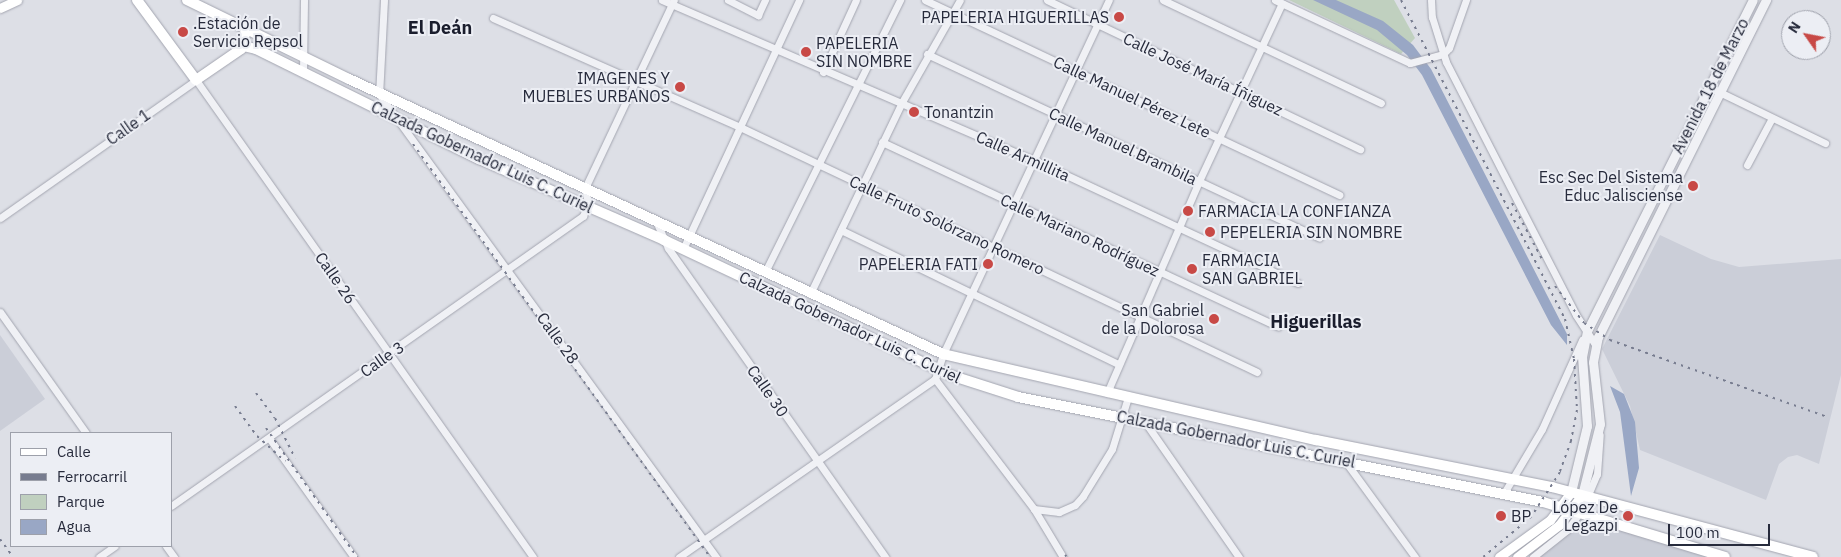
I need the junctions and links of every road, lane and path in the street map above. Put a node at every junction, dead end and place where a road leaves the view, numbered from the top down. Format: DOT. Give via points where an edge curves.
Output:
graph roads {
  1 [pos="17,0"];
  2 [pos="137,0"];
  3 [pos="187,0"];
  4 [pos="304,0"];
  5 [pos="384,0"];
  6 [pos="662,0"];
  7 [pos="728,0"];
  8 [pos="765,0"];
  9 [pos="799,0"];
  10 [pos="856,0"];
  11 [pos="900,0"];
  12 [pos="925,0"];
  13 [pos="960,0"];
  14 [pos="1047,0"];
  15 [pos="1109,0"];
  16 [pos="1163,0"];
  17 [pos="1431,0"];
  18 [pos="1466,0"];
  19 [pos="1753,0"];
  20 [pos="1766,0"];
  21 [pos="673,2"];
  22 [pos="1278,2"];
  23 [pos="0,8"];
  24 [pos="951,11"];
  25 [pos="493,18"];
  26 [pos="1098,24"];
  27 [pos="246,30"];
  28 [pos="243,46"];
  29 [pos="1262,46"];
  30 [pos="775,51"];
  31 [pos="927,54"];
  32 [pos="1443,54"];
  33 [pos="304,58"];
  34 [pos="1076,70"];
  35 [pos="304,72"];
  36 [pos="824,72"];
  37 [pos="196,80"];
  38 [pos="636,81"];
  39 [pos="859,87"];
  40 [pos="1709,88"];
  41 [pos="1241,91"];
  42 [pos="1720,93"];
  43 [pos="379,94"];
  44 [pos="902,102"];
  45 [pos="1381,103"];
  46 [pos="1056,114"];
  47 [pos="399,118"];
  48 [pos="1772,118"];
  49 [pos="740,127"];
  50 [pos="1219,138"];
  51 [pos="882,142"];
  52 [pos="1825,143"];
  53 [pos="1360,149"];
  54 [pos="1034,160"];
  55 [pos="818,164"];
  56 [pos="1747,165"];
  57 [pos="1199,181"];
  58 [pos="863,185"];
  59 [pos="585,188"];
  60 [pos="1339,195"];
  61 [pos="1014,204"];
  62 [pos="587,208"];
  63 [pos="0,218"];
  64 [pos="656,221"];
  65 [pos="840,230"];
  66 [pos="1180,230"];
  67 [pos="689,238"];
  68 [pos="1319,238"];
  69 [pos="664,240"];
  70 [pos="993,247"];
  71 [pos="683,249"];
  72 [pos="508,270"];
  73 [pos="765,272"];
  74 [pos="1160,273"];
  75 [pos="1298,283"];
  76 [pos="972,293"];
  77 [pos="810,294"];
  78 [pos="0,312"];
  79 [pos="1139,317"];
  80 [pos="1278,327"];
  81 [pos="1587,331"];
  82 [pos="1596,346"];
  83 [pos="390,354"];
  84 [pos="943,354"];
  85 [pos="1118,364"];
  86 [pos="1257,372"];
  87 [pos="936,374"];
  88 [pos="1107,393"];
  89 [pos="1128,397"];
  90 [pos="1124,416"];
  91 [pos="1144,420"];
  92 [pos="85,432"];
  93 [pos="269,438"];
  94 [pos="816,460"];
  95 [pos="1345,461"];
  96 [pos="1514,478"];
  97 [pos="1571,492"];
  98 [pos="1504,493"];
  99 [pos="1585,496"];
  100 [pos="172,505"];
  101 [pos="1562,507"];
  102 [pos="1034,509"];
  103 [pos="1576,512"];
  104 [pos="704,540"];
  105 [pos="114,547"];
  106 [pos="99,557"];
  107 [pos="354,557"];
  108 [pos="533,557"];
  109 [pos="679,557"];
  110 [pos="716,557"];
  111 [pos="885,557"];
  112 [pos="1063,557"];
  113 [pos="1239,557"];
  114 [pos="1414,557"];
  115 [pos="1499,557"];
  116 [pos="1517,557"];
  117 [pos="1532,557"];
  118 [pos="1725,557"];
  119 [pos="1813,557"];
  1 -- 23 [label="main road"];
  2 -- 37 [label="main road, Calle 26"];
  3 -- 27 [label="main road, Calzada Gobernador Luis C. Curiel"];
  4 -- 33 [label="street"];
  5 -- 43 [label="street"];
  6 -- 21 [label="street, Calle Armillita"];
  7 -- 8 [label="street" via="758,15"];
  9 -- 30 [label="street"];
  10 -- 36 [label="street"];
  11 -- 39 [label="street"];
  12 -- 24 [label="street, Calle Manuel Pérez Lete"];
  13 -- 24 [label="street"];
  14 -- 26 [label="street, Calle José María Íñiguez"];
  15 -- 26 [label="street"];
  16 -- 29 [label="street"];
  17 -- 32 [label="street"];
  18 -- 32 [label="street" via="1453,42"];
  19 -- 40 [label="street, Avenida 18 de Marzo"];
  20 -- 42 [label="street, Avenida 18 de Marzo"];
  21 -- 30 [label="street, Calle Armillita"];
  21 -- 38 [label="street"];
  22 -- 29 [label="street"];
  22 -- 32 [label="street" via="1410,63"];
  24 -- 31 [label="street"];
  24 -- 34 [label="street, Calle Manuel Pérez Lete"];
  25 -- 38 [label="street, Calle Fruto Solórzano Romero"];
  26 -- 34 [label="street"];
  26 -- 41 [label="street, Calle José María Íñiguez"];
  27 -- 28 [label="main road"];
  27 -- 33 [label="main road, Calzada Gobernador Luis C. Curiel"];
  28 -- 35 [label="main road, Calzada Gobernador Luis C. Curiel"];
  28 -- 37 [label="main road, Calle 1"];
  29 -- 41 [label="street"];
  29 -- 45 [label="street"];
  30 -- 36 [label="street, Calle Armillita"];
  30 -- 49 [label="street"];
  31 -- 44 [label="street"];
  31 -- 46 [label="street, Calle Manuel Brambila"];
  32 -- 81 [label="street"];
  33 -- 35 [label="street"];
  33 -- 43 [label="main road, Calzada Gobernador Luis C. Curiel"];
  34 -- 46 [label="street"];
  34 -- 50 [label="street, Calle Manuel Pérez Lete"];
  35 -- 47 [label="main road, Calzada Gobernador Luis C. Curiel"];
  36 -- 39 [label="street, Calle Armillita"];
  37 -- 63 [label="street, Calle 1"];
  37 -- 83 [label="street, Calle 26"];
  38 -- 49 [label="street, Calle Fruto Solórzano Romero"];
  38 -- 59 [label="street"];
  39 -- 44 [label="street, Calle Armillita"];
  39 -- 55 [label="street" via="850,96"];
  40 -- 42 [label="street"];
  40 -- 81 [label="street, Avenida 18 de Marzo"];
  41 -- 50 [label="street"];
  41 -- 53 [label="street, Calle José María Íñiguez"];
  42 -- 48 [label="street"];
  42 -- 82 [label="street, Avenida 18 de Marzo"];
  43 -- 47 [label="street, Calle 28"];
  43 -- 59 [label="main road, Calzada Gobernador Luis C. Curiel"];
  44 -- 51 [label="street"];
  44 -- 54 [label="street, Calle Armillita"];
  46 -- 54 [label="street"];
  46 -- 57 [label="street, Calle Manuel Brambila"];
  47 -- 62 [label="main road, Calzada Gobernador Luis C. Curiel"];
  47 -- 72 [label="street, Calle 28"];
  48 -- 52 [label="street"];
  48 -- 56 [label="street"];
  49 -- 55 [label="street, Calle Fruto Solórzano Romero"];
  49 -- 67 [label="street"];
  50 -- 57 [label="street"];
  50 -- 60 [label="street, Calle Manuel Pérez Lete"];
  51 -- 58 [label="street"];
  51 -- 61 [label="street, Calle Mariano Rodríguez"];
  54 -- 61 [label="street"];
  54 -- 66 [label="street, Calle Armillita"];
  55 -- 58 [label="street, Calle Fruto Solórzano Romero"];
  55 -- 73 [label="street"];
  57 -- 66 [label="street"];
  57 -- 68 [label="street, Calle Manuel Brambila"];
  58 -- 65 [label="street"];
  58 -- 70 [label="street, Calle Fruto Solórzano Romero"];
  59 -- 62 [label="street"];
  59 -- 64 [label="main road, Calzada Gobernador Luis C. Curiel"];
  61 -- 70 [label="street"];
  61 -- 74 [label="street, Calle Mariano Rodríguez"];
  62 -- 69 [label="main road, Calzada Gobernador Luis C. Curiel"];
  62 -- 72 [label="street, Calle 3" via="583,216"];
  64 -- 67 [label="main road, Calzada Gobernador Luis C. Curiel"];
  64 -- 69 [label="street, Calle 30"];
  65 -- 76 [label="street"];
  65 -- 77 [label="street"];
  66 -- 74 [label="street"];
  66 -- 75 [label="street, Calle Armillita"];
  67 -- 71 [label="street"];
  67 -- 73 [label="main road, Calzada Gobernador Luis C. Curiel"];
  69 -- 71 [label="main road, Calzada Gobernador Luis C. Curiel"];
  69 -- 94 [label="street, Calle 30"];
  70 -- 76 [label="street"];
  70 -- 79 [label="street, Calle Fruto Solórzano Romero"];
  71 -- 87 [label="main road, Calzada Gobernador Luis C. Curiel"];
  72 -- 83 [label="street, Calle 3"];
  72 -- 104 [label="street, Calle 28"];
  73 -- 77 [label="main road, Calzada Gobernador Luis C. Curiel"];
  74 -- 79 [label="street"];
  74 -- 80 [label="street, Calle Mariano Rodríguez"];
  76 -- 84 [label="street"];
  76 -- 85 [label="street"];
  77 -- 84 [label="main road, Calzada Gobernador Luis C. Curiel"];
  78 -- 92 [label="street"];
  79 -- 85 [label="street"];
  79 -- 86 [label="street, Calle Fruto Solórzano Romero"];
  81 -- 82 [label="street"];
  81 -- 96 [label="street" via="1542,428"];
  81 -- 97 [label="street, Avenida 18 de Marzo" via="1582,357 1587,426"];
  82 -- 99 [label="street, Avenida 18 de Marzo" via="1593,370 1600,424"];
  83 -- 93 [label="street, Calle 3"];
  83 -- 108 [label="street, Calle 26"];
  84 -- 87 [label="street"];
  84 -- 88 [label="main road, Calzada Gobernador Luis C. Curiel"];
  85 -- 88 [label="street"];
  87 -- 90 [label="main road, Calzada Gobernador Luis C. Curiel" via="1018,397"];
  87 -- 94 [label="street"];
  87 -- 102 [label="street"];
  88 -- 89 [label="main road, Calzada Gobernador Luis C. Curiel"];
  89 -- 90 [label="street"];
  89 -- 96 [label="main road, Calzada Gobernador Luis C. Curiel" via="1316,440"];
  90 -- 91 [label="main road, Calzada Gobernador Luis C. Curiel"];
  90 -- 102 [label="street" via="1112,449 1075,505 1058,512"];
  91 -- 95 [label="main road, Calzada Gobernador Luis C. Curiel"];
  91 -- 113 [label="street"];
  93 -- 100 [label="street, Calle 3"];
  93 -- 107 [label="street"];
  94 -- 104 [label="street"];
  94 -- 111 [label="street, Calle 30"];
  95 -- 98 [label="main road, Calzada Gobernador Luis C. Curiel"];
  95 -- 114 [label="street"];
  96 -- 97 [label="main road, Calzada Gobernador Luis C. Curiel"];
  96 -- 98 [label="street"];
  97 -- 99 [label="main road, Calzada Gobernador Luis C. Curiel"];
  97 -- 101 [label="main road, Avenida 18 de Marzo"];
  98 -- 101 [label="main road, Calzada Gobernador Luis C. Curiel"];
  99 -- 103 [label="main road"];
  99 -- 119 [label="main road, Calzada Gobernador Luis C. Curiel"];
  101 -- 103 [label="main road, Calzada Gobernador Luis C. Curiel"];
  101 -- 115 [label="main road, Avenida 18 de Marzo" via="1537,531"];
  102 -- 112 [label="street"];
  103 -- 116 [label="main road"];
  103 -- 117 [label="street" via="1567,530"];
  103 -- 118 [label="main road, Calzada Gobernador Luis C. Curiel"];
  104 -- 109 [label="street"];
  104 -- 110 [label="street, Calle 28"];
  105 -- 106 [label="street"];
}
